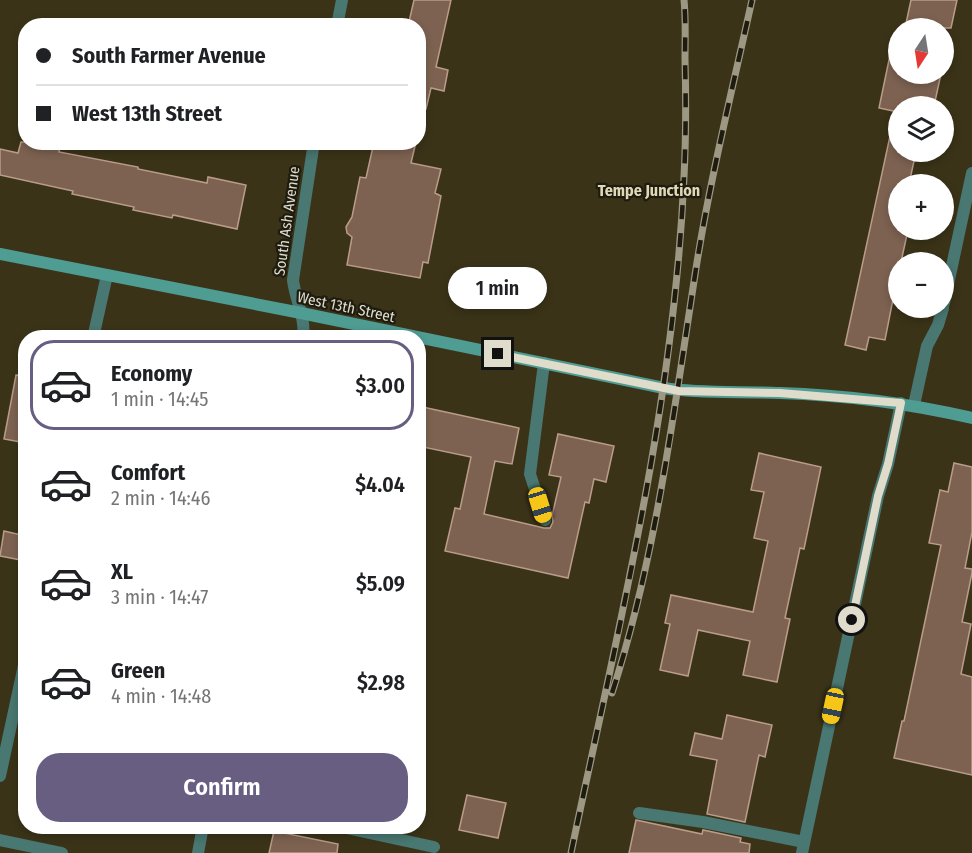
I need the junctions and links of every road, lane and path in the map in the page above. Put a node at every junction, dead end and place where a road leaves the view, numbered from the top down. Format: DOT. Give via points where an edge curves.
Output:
graph roads {
  1 [pos="342,0"];
  2 [pos="339,18"];
  3 [pos="313,150"];
  4 [pos="972,172"];
  5 [pos="0,254"];
  6 [pos="954,255"];
  7 [pos="107,275"];
  8 [pos="301,313"];
  9 [pos="940,318"];
  10 [pos="95,330"];
  11 [pos="304,330"];
  12 [pos="384,330"];
  13 [pos="426,339"];
  14 [pos="544,363"];
  15 [pos="901,403"];
  16 [pos="914,405"];
  17 [pos="972,417"];
  18 [pos="545,520"];
  19 [pos="18,693"];
  20 [pos="0,776"];
  21 [pos="639,813"];
  22 [pos="202,834"];
  23 [pos="374,834"];
  24 [pos="0,840"];
  25 [pos="434,847"];
  26 [pos="803,848"];
  27 [pos="62,853"];
  28 [pos="198,853"];
  1 -- 2 [label="street"];
  3 -- 8 [label="street, South Ash Avenue" via="293,280"];
  4 -- 6 [label="street"];
  5 -- 7 [label="street, West 13th Street"];
  7 -- 8 [label="street, West 13th Street"];
  7 -- 10 [label="street"];
  8 -- 11 [label="street, South Ash Avenue"];
  8 -- 12 [label="street, West 13th Street"];
  9 -- 16 [label="street" via="927,346"];
  13 -- 14 [label="street, West 13th Street"];
  14 -- 15 [label="street, West 13th Street" via="679,391 780,393"];
  14 -- 18 [label="street" via="530,474"];
  15 -- 16 [label="street, West 13th Street"];
  15 -- 26 [label="street"];
  16 -- 17 [label="street, West 13th Street"];
  19 -- 20 [label="street"];
  21 -- 26 [label="street" via="703,822"];
  22 -- 28 [label="street"];
  23 -- 25 [label="street"];
  24 -- 27 [label="street"];
}
